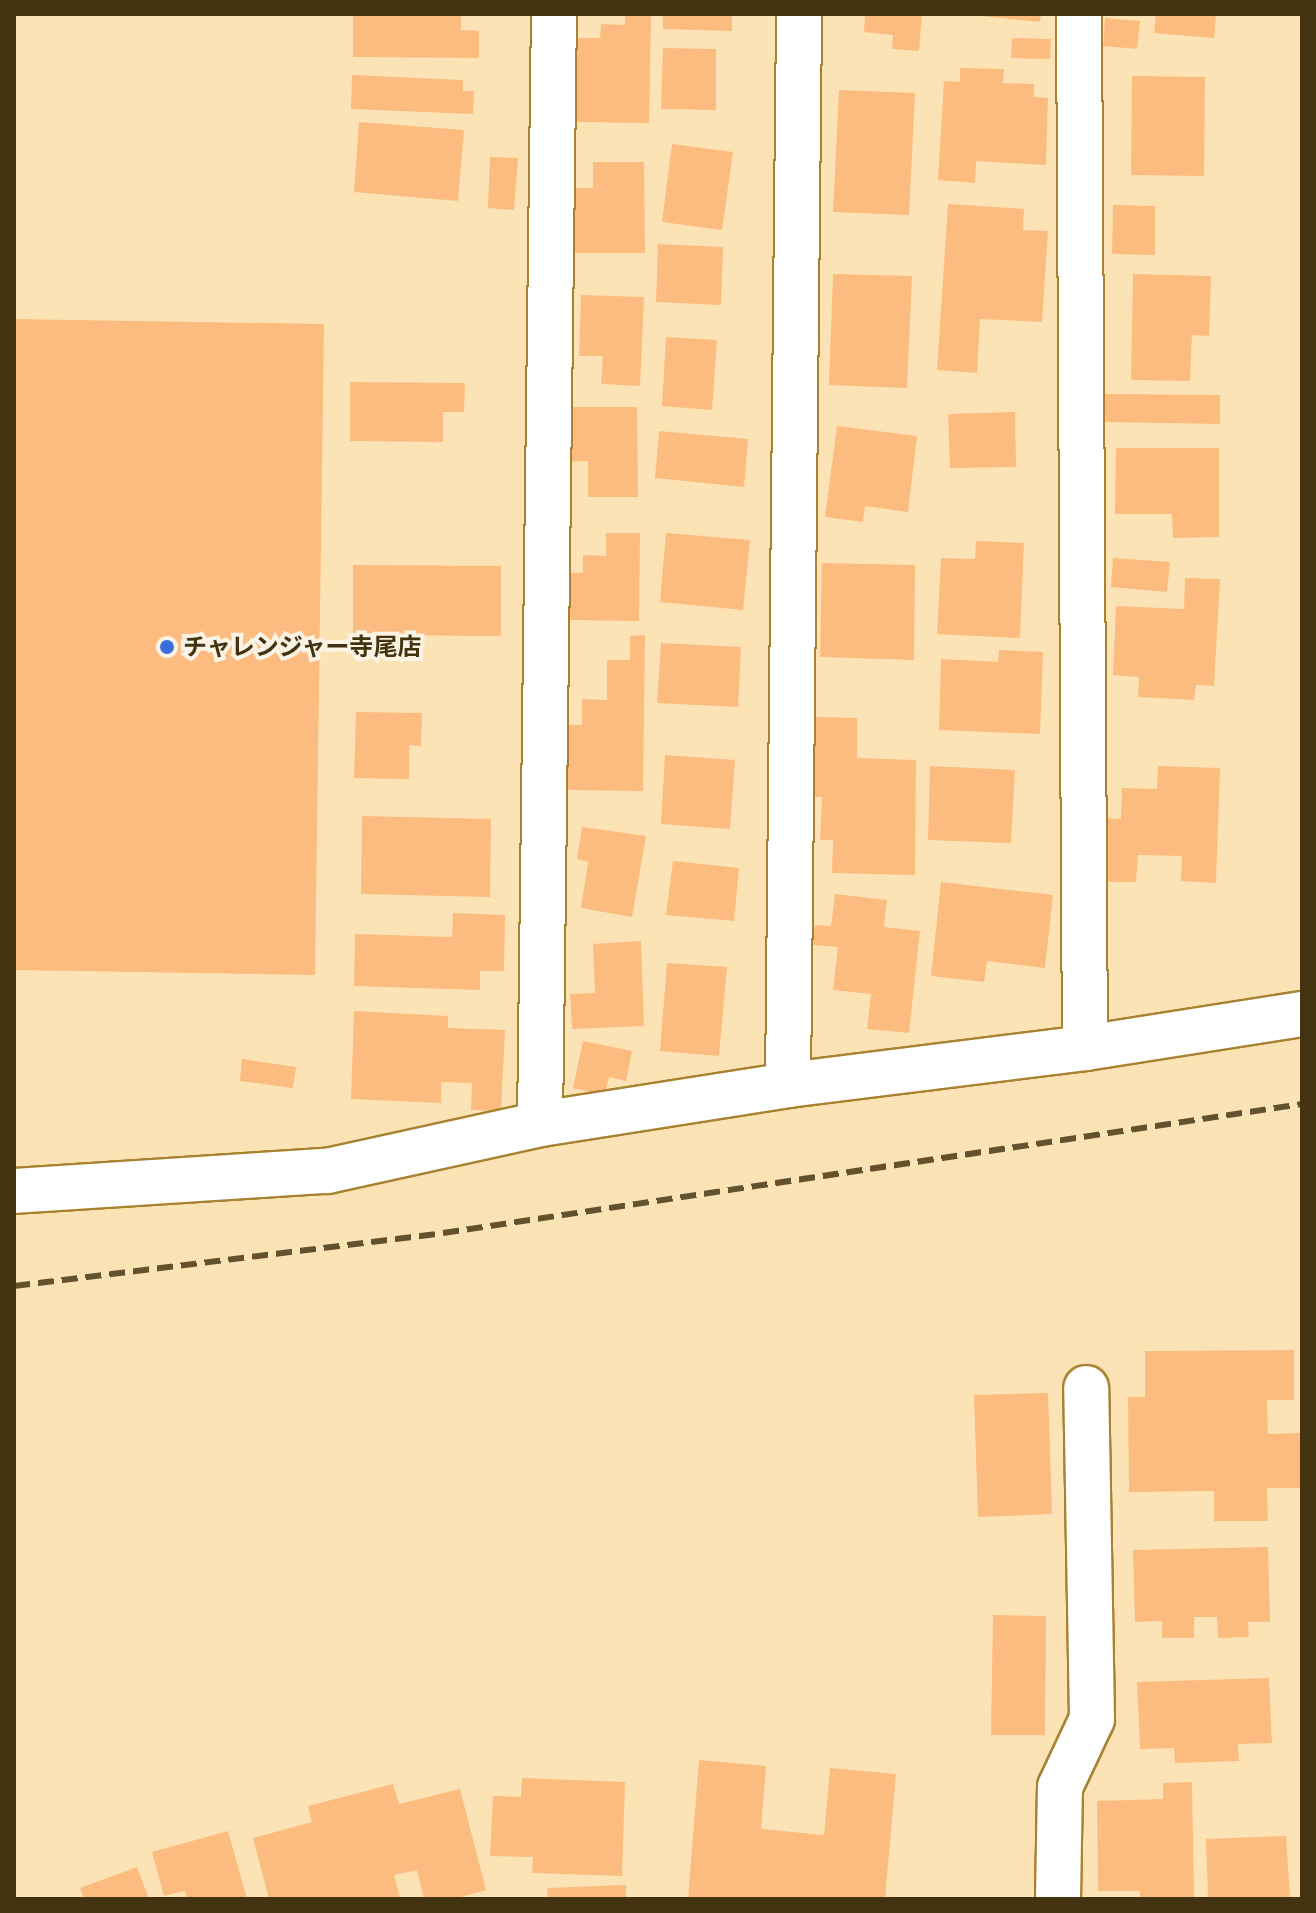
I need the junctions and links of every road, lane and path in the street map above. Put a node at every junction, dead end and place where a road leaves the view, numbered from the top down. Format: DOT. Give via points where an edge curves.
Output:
graph roads {
  1 [pos="554,14"];
  2 [pos="799,14"];
  3 [pos="1079,14"];
  4 [pos="1302,1014"];
  5 [pos="1085,1048"];
  6 [pos="788,1085"];
  7 [pos="540,1124"];
  8 [pos="14,1191"];
  9 [pos="1086,1388"];
  10 [pos="1058,1899"];
  1 -- 7 [label="street"];
  2 -- 6 [label="street"];
  3 -- 5 [label="street"];
  4 -- 5 [label="street"];
  5 -- 6 [label="street"];
  6 -- 7 [label="street"];
  7 -- 8 [label="street" via="327,1171"];
  9 -- 10 [label="street" via="1092,1719 1060,1787"];
}
